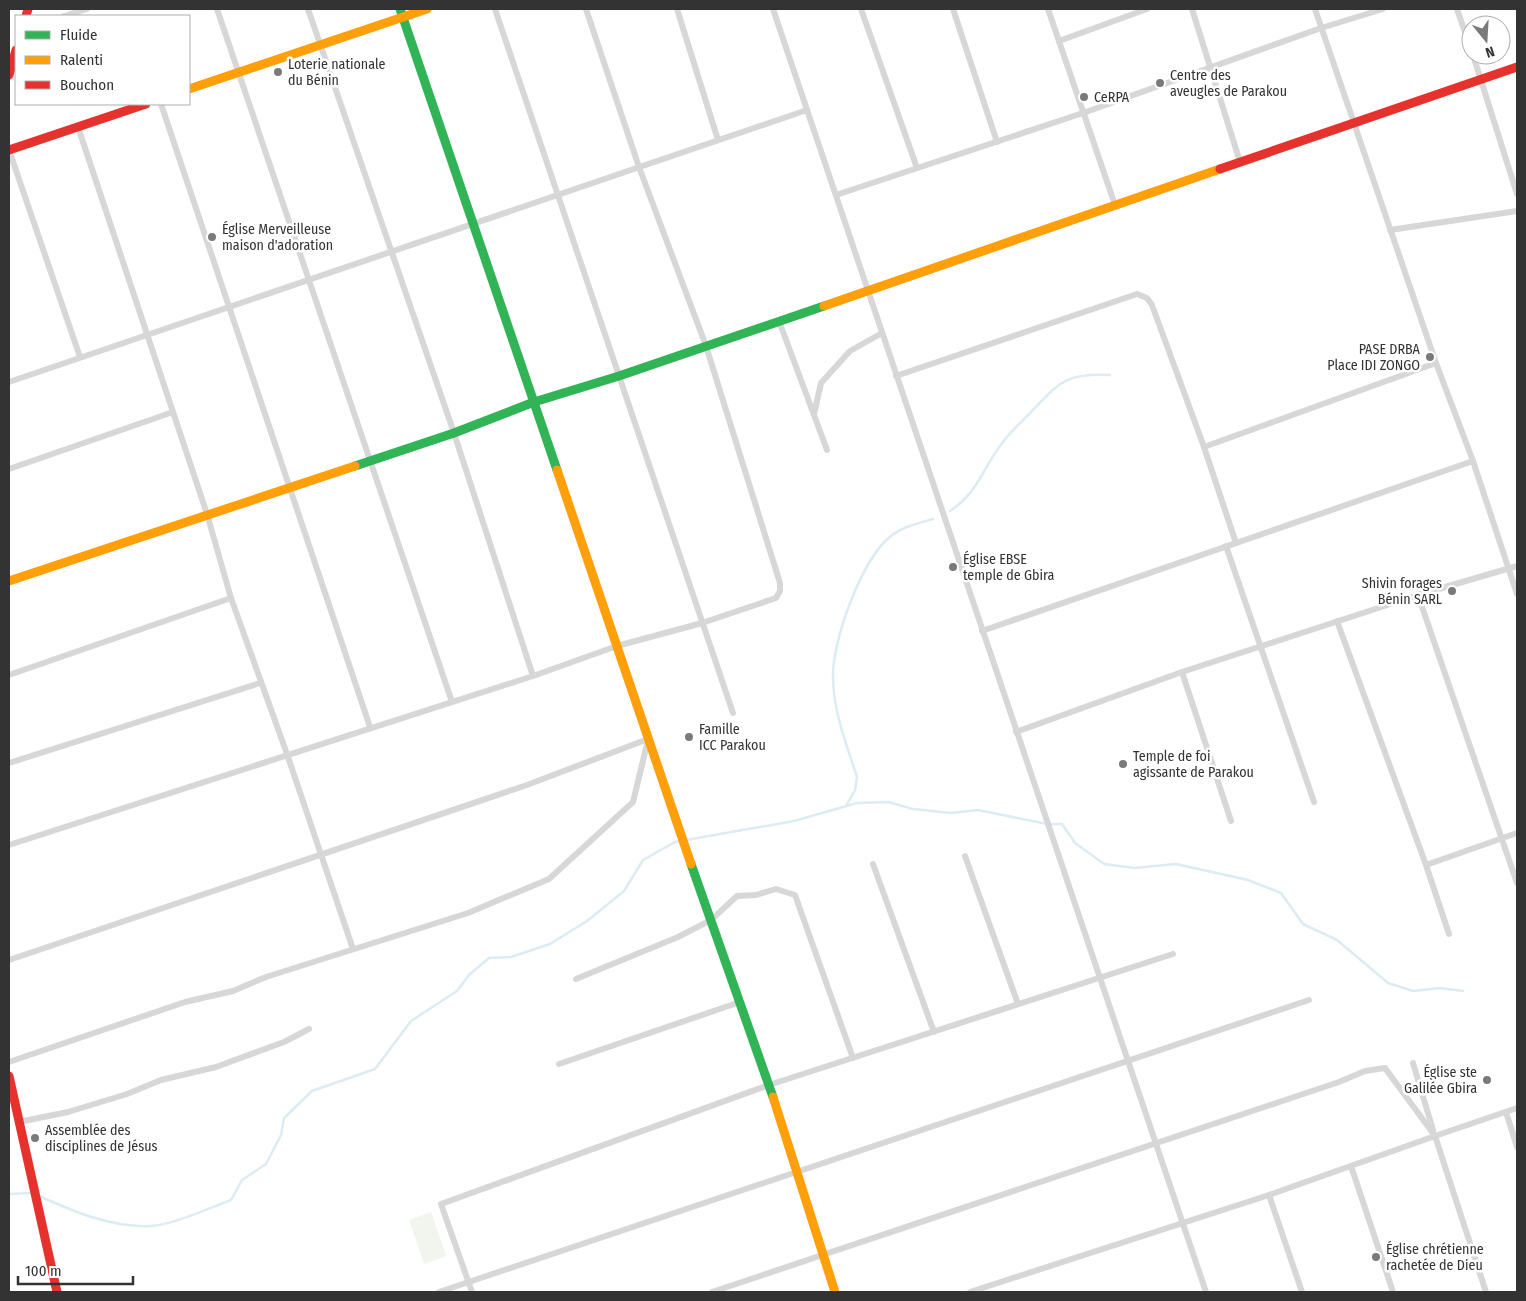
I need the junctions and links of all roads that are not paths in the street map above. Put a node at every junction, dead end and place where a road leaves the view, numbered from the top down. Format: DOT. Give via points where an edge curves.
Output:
graph roads {
  1 [pos="87,9"];
  2 [pos="218,9"];
  3 [pos="308,9"];
  4 [pos="426,9"];
  5 [pos="495,9"];
  6 [pos="586,9"];
  7 [pos="677,9"];
  8 [pos="773,9"];
  9 [pos="862,9"];
  10 [pos="953,9"];
  11 [pos="1048,9"];
  12 [pos="1147,9"];
  13 [pos="1192,9"];
  14 [pos="1315,9"];
  15 [pos="1383,9"];
  16 [pos="401,13"];
  17 [pos="67,15"];
  18 [pos="1321,28"];
  19 [pos="1059,41"];
  20 [pos="320,45"];
  21 [pos="15,54"];
  22 [pos="1476,65"];
  23 [pos="1517,67"];
  24 [pos="1211,68"];
  25 [pos="240,72"];
  26 [pos="9,75"];
  27 [pos="1481,79"];
  28 [pos="190,89"];
  29 [pos="143,105"];
  30 [pos="161,105"];
  31 [pos="807,110"];
  32 [pos="1083,113"];
  33 [pos="1352,123"];
  34 [pos="78,127"];
  35 [pos="718,140"];
  36 [pos="997,142"];
  37 [pos="9,150"];
  38 [pos="1240,162"];
  39 [pos="639,167"];
  40 [pos="917,168"];
  41 [pos="1517,194"];
  42 [pos="557,195"];
  43 [pos="836,195"];
  44 [pos="1115,205"];
  45 [pos="1517,211"];
  46 [pos="473,224"];
  47 [pos="1390,230"];
  48 [pos="390,252"];
  49 [pos="310,279"];
  50 [pos="868,290"];
  51 [pos="228,307"];
  52 [pos="779,321"];
  53 [pos="882,333"];
  54 [pos="148,334"];
  55 [pos="706,346"];
  56 [pos="80,357"];
  57 [pos="1436,363"];
  58 [pos="619,376"];
  59 [pos="896,376"];
  60 [pos="9,382"];
  61 [pos="534,402"];
  62 [pos="173,412"];
  63 [pos="814,415"];
  64 [pos="454,433"];
  65 [pos="1204,447"];
  66 [pos="827,450"];
  67 [pos="371,460"];
  68 [pos="1473,461"];
  69 [pos="9,468"];
  70 [pos="288,487"];
  71 [pos="207,514"];
  72 [pos="1236,543"];
  73 [pos="1226,546"];
  74 [pos="1517,566"];
  75 [pos="1508,567"];
  76 [pos="9,581"];
  77 [pos="1517,594"];
  78 [pos="1418,595"];
  79 [pos="231,598"];
  80 [pos="1337,621"];
  81 [pos="702,623"];
  82 [pos="982,631"];
  83 [pos="617,646"];
  84 [pos="1262,646"];
  85 [pos="1182,672"];
  86 [pos="9,675"];
  87 [pos="534,676"];
  88 [pos="260,683"];
  89 [pos="452,702"];
  90 [pos="733,713"];
  91 [pos="370,728"];
  92 [pos="1016,732"];
  93 [pos="648,739"];
  94 [pos="287,754"];
  95 [pos="9,763"];
  96 [pos="1314,802"];
  97 [pos="1231,821"];
  98 [pos="1517,833"];
  99 [pos="1501,838"];
  100 [pos="9,845"];
  101 [pos="321,856"];
  102 [pos="964,856"];
  103 [pos="873,864"];
  104 [pos="1426,865"];
  105 [pos="1517,883"];
  106 [pos="711,920"];
  107 [pos="1449,934"];
  108 [pos="353,949"];
  109 [pos="1173,954"];
  110 [pos="9,960"];
  111 [pos="1101,977"];
  112 [pos="576,979"];
  113 [pos="1309,1000"];
  114 [pos="740,1002"];
  115 [pos="1018,1004"];
  116 [pos="309,1030"];
  117 [pos="934,1032"];
  118 [pos="853,1058"];
  119 [pos="1129,1061"];
  120 [pos="9,1062"];
  121 [pos="1413,1063"];
  122 [pos="559,1064"];
  123 [pos="9,1076"];
  124 [pos="769,1086"];
  125 [pos="1517,1108"];
  126 [pos="1506,1112"];
  127 [pos="19,1122"];
  128 [pos="1435,1136"];
  129 [pos="1157,1143"];
  130 [pos="1517,1147"];
  131 [pos="1351,1166"];
  132 [pos="797,1172"];
  133 [pos="1268,1195"];
  134 [pos="1183,1221"];
  135 [pos="824,1255"];
  136 [pos="468,1283"];
  137 [pos="57,1292"];
  138 [pos="439,1292"];
  139 [pos="472,1292"];
  140 [pos="712,1292"];
  141 [pos="835,1292"];
  142 [pos="970,1292"];
  143 [pos="1206,1292"];
  144 [pos="1302,1292"];
  145 [pos="1393,1292"];
  146 [pos="1486,1292"];
  1 -- 17 [label="street"];
  2 -- 25 [label="street"];
  3 -- 20 [label="street"];
  4 -- 16 [label="street"];
  5 -- 42 [label="street"];
  6 -- 39 [label="street"];
  7 -- 35 [label="street"];
  8 -- 31 [label="street"];
  9 -- 40 [label="street"];
  10 -- 36 [label="street"];
  11 -- 19 [label="street"];
  12 -- 19 [label="street"];
  13 -- 24 [label="street"];
  14 -- 18 [label="street"];
  15 -- 18 [label="street"];
  16 -- 20 [label="street"];
  16 -- 46 [label="street"];
  18 -- 24 [label="street"];
  18 -- 33 [label="street"];
  19 -- 32 [label="street"];
  20 -- 25 [label="street"];
  20 -- 48 [label="street"];
  21 -- 26 [label="street"];
  22 -- 27 [label="street"];
  23 -- 27 [label="street"];
  24 -- 32 [label="street"];
  24 -- 38 [label="street"];
  25 -- 28 [label="street"];
  25 -- 49 [label="street"];
  27 -- 33 [label="street"];
  27 -- 41 [label="street"];
  29 -- 34 [label="street"];
  30 -- 51 [label="street"];
  31 -- 35 [label="street"];
  31 -- 43 [label="street"];
  32 -- 36 [label="street"];
  32 -- 44 [label="street"];
  33 -- 38 [label="street"];
  33 -- 47 [label="street"];
  34 -- 37 [label="street"];
  34 -- 54 [label="street"];
  35 -- 39 [label="street"];
  36 -- 40 [label="street"];
  37 -- 56 [label="street"];
  38 -- 44 [label="street"];
  39 -- 42 [label="street"];
  39 -- 55 [label="street"];
  40 -- 43 [label="street"];
  42 -- 46 [label="street"];
  42 -- 58 [label="street"];
  43 -- 50 [label="street"];
  44 -- 50 [label="street"];
  45 -- 47 [label="street"];
  46 -- 48 [label="street"];
  46 -- 61 [label="street"];
  47 -- 57 [label="street"];
  48 -- 49 [label="street"];
  48 -- 64 [label="street"];
  49 -- 51 [label="street"];
  49 -- 67 [label="street"];
  50 -- 52 [label="street"];
  50 -- 53 [label="street"];
  51 -- 54 [label="street"];
  51 -- 70 [label="street"];
  52 -- 55 [label="street"];
  52 -- 63 [label="street"];
  53 -- 59 [label="street"];
  53 -- 63 [label="street" via="850,350 821,383"];
  54 -- 56 [label="street"];
  54 -- 62 [label="street"];
  55 -- 58 [label="street"];
  55 -- 81 [label="street" via="780,591 776,598"];
  56 -- 60 [label="street"];
  57 -- 65 [label="street"];
  57 -- 68 [label="street"];
  58 -- 61 [label="street"];
  58 -- 81 [label="street"];
  59 -- 65 [label="street" via="1137,294 1147,298 1152,305"];
  59 -- 82 [label="street"];
  61 -- 64 [label="street"];
  61 -- 83 [label="street"];
  62 -- 69 [label="street"];
  62 -- 71 [label="street"];
  63 -- 66 [label="street"];
  64 -- 67 [label="street"];
  64 -- 87 [label="street"];
  65 -- 72 [label="street"];
  67 -- 70 [label="street"];
  67 -- 89 [label="street"];
  68 -- 72 [label="street"];
  68 -- 75 [label="street"];
  70 -- 71 [label="street"];
  70 -- 91 [label="street"];
  71 -- 76 [label="street"];
  71 -- 79 [label="street"];
  72 -- 73 [label="street"];
  73 -- 82 [label="street"];
  73 -- 84 [label="street"];
  74 -- 75 [label="street"];
  75 -- 77 [label="street"];
  75 -- 78 [label="street"];
  78 -- 80 [label="street"];
  78 -- 99 [label="street"];
  79 -- 86 [label="street"];
  79 -- 88 [label="street"];
  80 -- 84 [label="street"];
  80 -- 104 [label="street"];
  81 -- 83 [label="street"];
  81 -- 90 [label="street"];
  82 -- 92 [label="street"];
  83 -- 87 [label="street"];
  83 -- 93 [label="street"];
  84 -- 85 [label="street"];
  84 -- 96 [label="street"];
  85 -- 92 [label="street"];
  85 -- 97 [label="street"];
  87 -- 89 [label="street"];
  88 -- 94 [label="street"];
  88 -- 95 [label="street"];
  89 -- 91 [label="street"];
  91 -- 94 [label="street"];
  92 -- 111 [label="street"];
  93 -- 101 [label="street" via="527,785"];
  93 -- 106 [label="street"];
  93 -- 108 [label="street" via="633,802 549,879 468,913"];
  94 -- 100 [label="street"];
  94 -- 101 [label="street"];
  98 -- 99 [label="street"];
  99 -- 104 [label="street"];
  99 -- 105 [label="street"];
  101 -- 108 [label="street"];
  101 -- 110 [label="street"];
  102 -- 115 [label="street"];
  103 -- 117 [label="street"];
  104 -- 107 [label="street"];
  106 -- 112 [label="street" via="678,938"];
  106 -- 114 [label="street"];
  106 -- 118 [label="street" via="737,896 776,889 795,896"];
  108 -- 120 [label="street"];
  109 -- 111 [label="street"];
  111 -- 115 [label="street"];
  111 -- 119 [label="street"];
  113 -- 119 [label="street"];
  114 -- 122 [label="street"];
  114 -- 124 [label="street"];
  115 -- 117 [label="street"];
  116 -- 127 [label="street" via="216,1067 161,1080 68,1112"];
  117 -- 118 [label="street"];
  118 -- 124 [label="street"];
  119 -- 129 [label="street"];
  119 -- 132 [label="street"];
  121 -- 128 [label="street"];
  123 -- 127 [label="street"];
  124 -- 132 [label="street"];
  124 -- 136 [label="street" via="441,1204"];
  125 -- 126 [label="street"];
  126 -- 128 [label="street"];
  126 -- 130 [label="street"];
  127 -- 137 [label="street"];
  128 -- 129 [label="street" via="1385,1068 1365,1071"];
  128 -- 131 [label="street"];
  128 -- 146 [label="street"];
  129 -- 134 [label="street"];
  129 -- 135 [label="street"];
  131 -- 133 [label="street"];
  131 -- 145 [label="street"];
  132 -- 135 [label="street"];
  132 -- 136 [label="street"];
  133 -- 134 [label="street"];
  133 -- 144 [label="street"];
  134 -- 142 [label="street"];
  134 -- 143 [label="street"];
  135 -- 140 [label="street"];
  135 -- 141 [label="street"];
  136 -- 138 [label="street"];
  136 -- 139 [label="street"];
}
